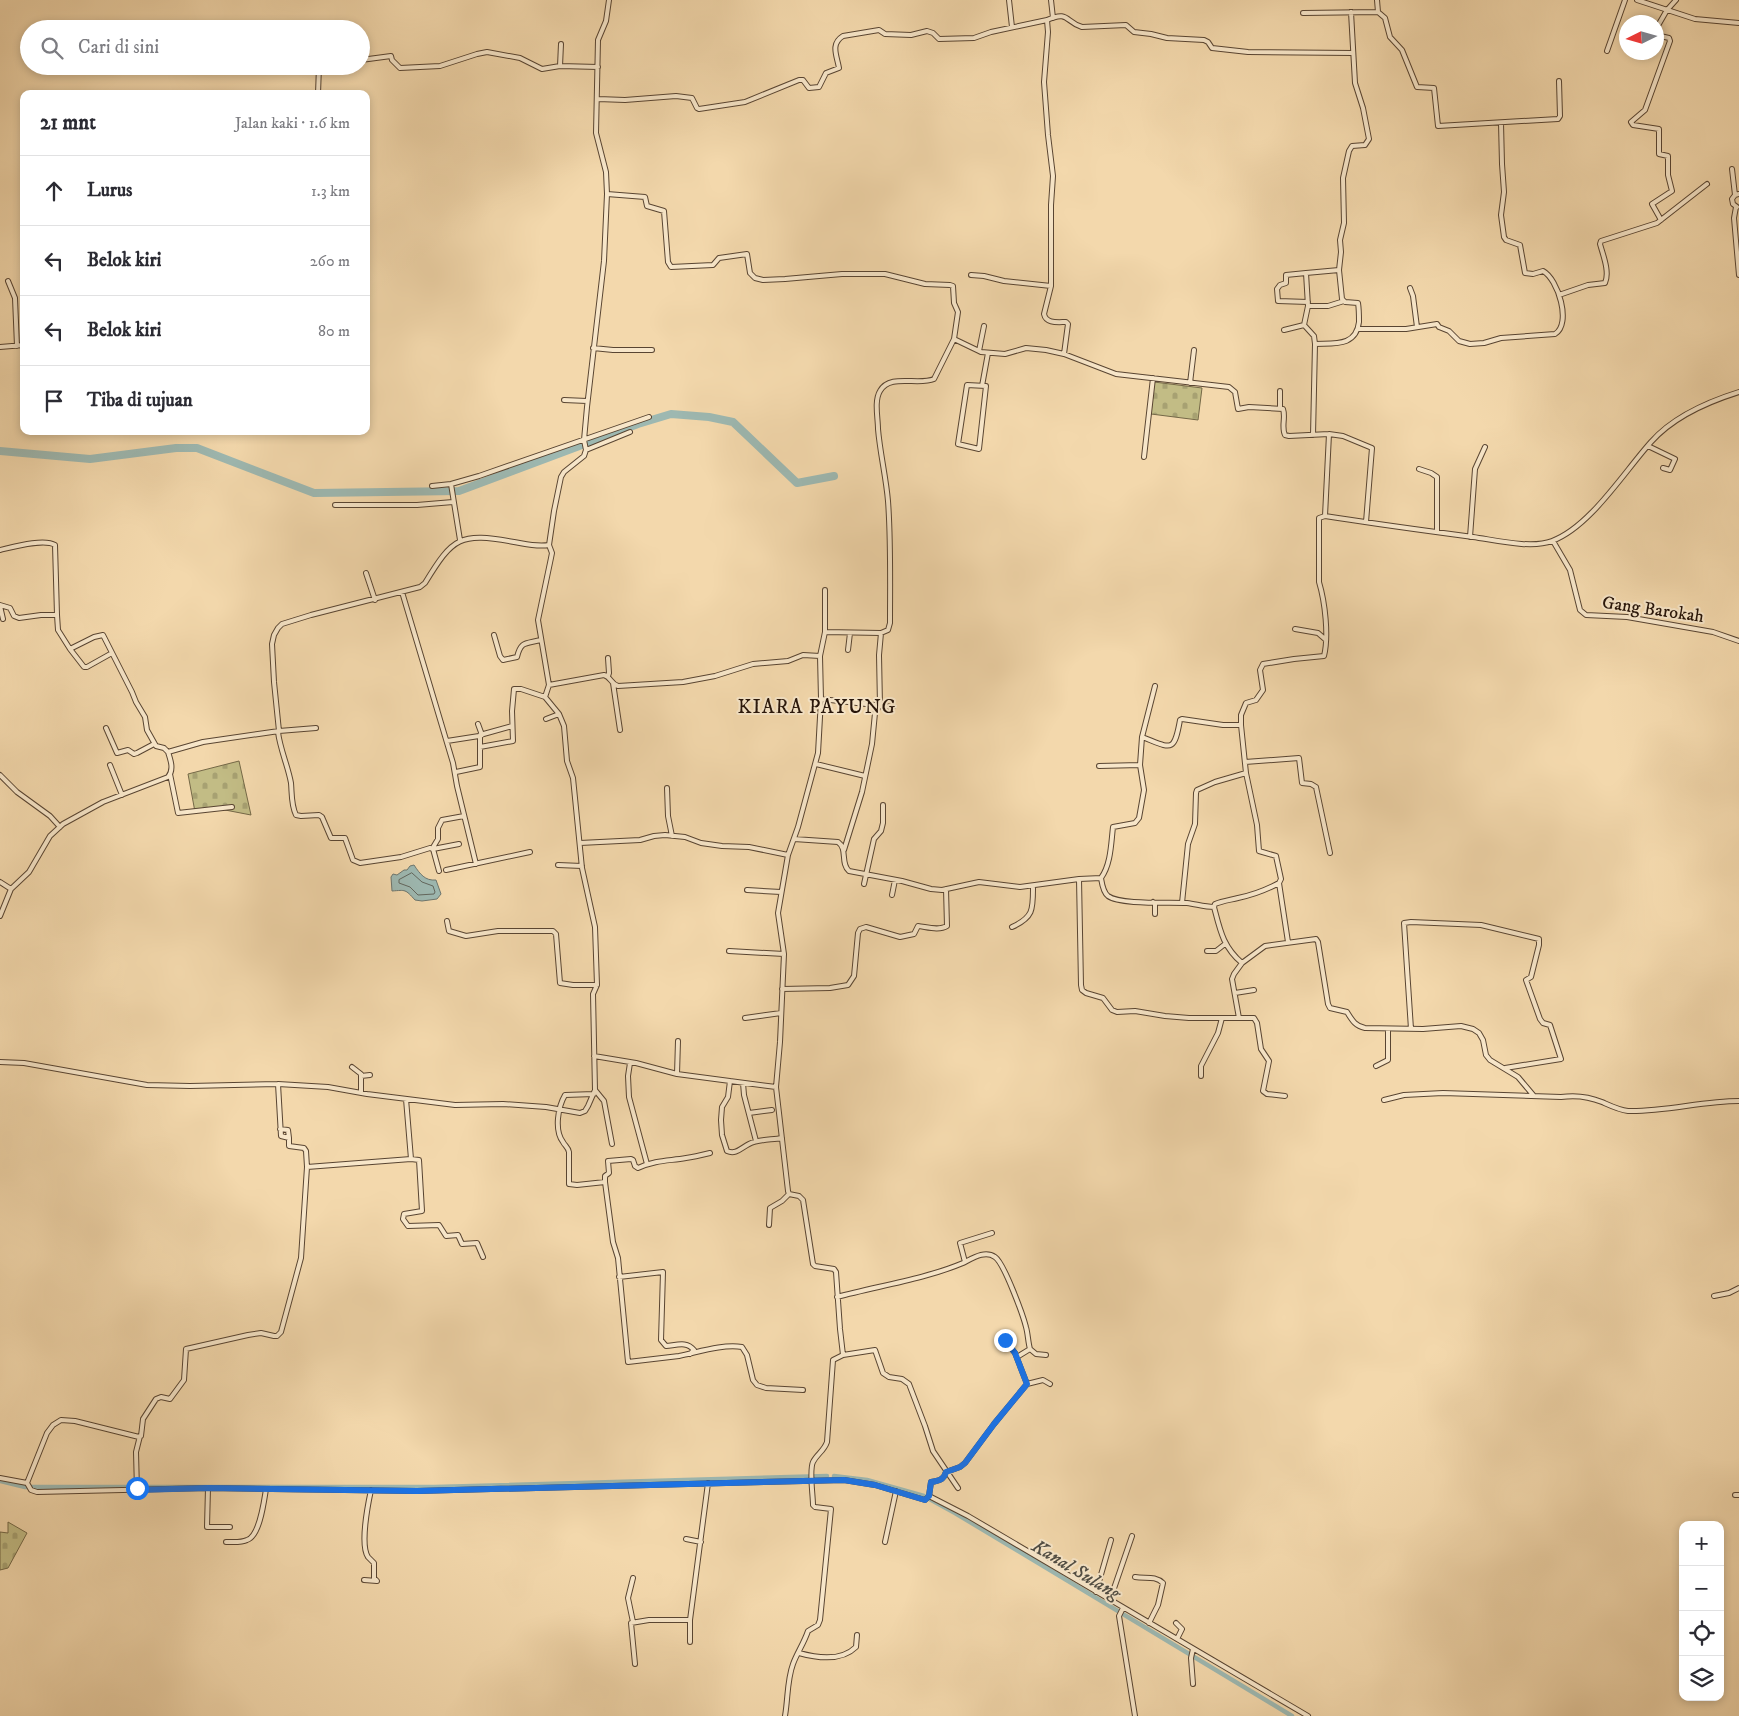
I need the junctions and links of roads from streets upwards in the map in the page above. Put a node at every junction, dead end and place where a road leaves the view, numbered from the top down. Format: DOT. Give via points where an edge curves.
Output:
graph roads {
  1 [pos="609,0"];
  2 [pos="1009,0"];
  3 [pos="1051,0"];
  4 [pos="1377,0"];
  5 [pos="1625,0"];
  6 [pos="1638,0"];
  7 [pos="1676,0"];
  8 [pos="1667,10"];
  9 [pos="1351,12"];
  10 [pos="1378,12"];
  11 [pos="1302,13"];
  12 [pos="1664,15"];
  13 [pos="1053,18"];
  14 [pos="1047,20"];
  15 [pos="1739,23"];
  16 [pos="1012,28"];
  17 [pos="1664,37"];
  18 [pos="562,44"];
  19 [pos="1607,51"];
  20 [pos="1354,53"];
  21 [pos="1664,58"];
  22 [pos="370,59"];
  23 [pos="1663,60"];
  24 [pos="560,66"];
  25 [pos="598,67"];
  26 [pos="319,75"];
  27 [pos="1559,81"];
  28 [pos="318,90"];
  29 [pos="598,99"];
  30 [pos="1501,123"];
  31 [pos="1732,169"];
  32 [pos="1707,184"];
  33 [pos="607,194"];
  34 [pos="1737,195"];
  35 [pos="1738,207"];
  36 [pos="1661,220"];
  37 [pos="1338,270"];
  38 [pos="1306,273"];
  39 [pos="1739,275"];
  40 [pos="971,276"];
  41 [pos="8,281"];
  42 [pos="1051,286"];
  43 [pos="1410,288"];
  44 [pos="1560,295"];
  45 [pos="1344,301"];
  46 [pos="1308,304"];
  47 [pos="1304,325"];
  48 [pos="984,326"];
  49 [pos="1417,327"];
  50 [pos="1358,329"];
  51 [pos="1284,330"];
  52 [pos="954,339"];
  53 [pos="1316,344"];
  54 [pos="17,346"];
  55 [pos="20,346"];
  56 [pos="0,347"];
  57 [pos="594,348"];
  58 [pos="652,350"];
  59 [pos="1194,350"];
  60 [pos="979,351"];
  61 [pos="988,353"];
  62 [pos="1064,354"];
  63 [pos="1153,378"];
  64 [pos="1190,383"];
  65 [pos="982,386"];
  66 [pos="1280,390"];
  67 [pos="1739,392"];
  68 [pos="564,400"];
  69 [pos="587,401"];
  70 [pos="1280,408"];
  71 [pos="649,417"];
  72 [pos="630,432"];
  73 [pos="1329,434"];
  74 [pos="1313,435"];
  75 [pos="584,441"];
  76 [pos="1648,446"];
  77 [pos="1485,447"];
  78 [pos="1372,448"];
  79 [pos="586,450"];
  80 [pos="1379,450"];
  81 [pos="1144,457"];
  82 [pos="1663,468"];
  83 [pos="1419,469"];
  84 [pos="451,485"];
  85 [pos="432,486"];
  86 [pos="453,502"];
  87 [pos="335,505"];
  88 [pos="1325,516"];
  89 [pos="1366,522"];
  90 [pos="1437,532"];
  91 [pos="1470,537"];
  92 [pos="460,540"];
  93 [pos="1553,541"];
  94 [pos="549,545"];
  95 [pos="0,550"];
  96 [pos="366,573"];
  97 [pos="825,590"];
  98 [pos="402,592"];
  99 [pos="374,600"];
  100 [pos="0,606"];
  101 [pos="56,615"];
  102 [pos="3,619"];
  103 [pos="1295,629"];
  104 [pos="825,632"];
  105 [pos="850,633"];
  106 [pos="881,633"];
  107 [pos="494,635"];
  108 [pos="541,640"];
  109 [pos="1326,640"];
  110 [pos="1739,641"];
  111 [pos="70,649"];
  112 [pos="848,650"];
  113 [pos="112,653"];
  114 [pos="820,656"];
  115 [pos="608,658"];
  116 [pos="608,676"];
  117 [pos="613,684"];
  118 [pos="549,685"];
  119 [pos="1154,686"];
  120 [pos="545,697"];
  121 [pos="821,699"];
  122 [pos="880,706"];
  123 [pos="893,707"];
  124 [pos="558,714"];
  125 [pos="546,719"];
  126 [pos="478,724"];
  127 [pos="1241,725"];
  128 [pos="512,726"];
  129 [pos="106,728"];
  130 [pos="316,728"];
  131 [pos="620,730"];
  132 [pos="278,731"];
  133 [pos="481,735"];
  134 [pos="1142,737"];
  135 [pos="447,741"];
  136 [pos="154,744"];
  137 [pos="480,747"];
  138 [pos="168,752"];
  139 [pos="1245,762"];
  140 [pos="816,764"];
  141 [pos="1140,764"];
  142 [pos="110,765"];
  143 [pos="1098,766"];
  144 [pos="456,772"];
  145 [pos="1246,773"];
  146 [pos="0,774"];
  147 [pos="170,774"];
  148 [pos="865,776"];
  149 [pos="667,788"];
  150 [pos="122,795"];
  151 [pos="883,805"];
  152 [pos="232,807"];
  153 [pos="464,816"];
  154 [pos="60,826"];
  155 [pos="672,836"];
  156 [pos="794,839"];
  157 [pos="580,843"];
  158 [pos="459,844"];
  159 [pos="432,849"];
  160 [pos="844,851"];
  161 [pos="530,852"];
  162 [pos="1330,853"];
  163 [pos="788,855"];
  164 [pos="476,864"];
  165 [pos="558,865"];
  166 [pos="582,866"];
  167 [pos="446,870"];
  168 [pos="439,871"];
  169 [pos="866,874"];
  170 [pos="1080,878"];
  171 [pos="1100,878"];
  172 [pos="895,880"];
  173 [pos="0,882"];
  174 [pos="1280,883"];
  175 [pos="864,884"];
  176 [pos="1033,886"];
  177 [pos="12,889"];
  178 [pos="946,889"];
  179 [pos="746,890"];
  180 [pos="781,892"];
  181 [pos="892,895"];
  182 [pos="1153,902"];
  183 [pos="1182,903"];
  184 [pos="1214,907"];
  185 [pos="1155,914"];
  186 [pos="0,916"];
  187 [pos="448,921"];
  188 [pos="1012,927"];
  189 [pos="1288,942"];
  190 [pos="1225,944"];
  191 [pos="730,951"];
  192 [pos="1207,951"];
  193 [pos="784,954"];
  194 [pos="1242,963"];
  195 [pos="597,985"];
  196 [pos="782,989"];
  197 [pos="1254,990"];
  198 [pos="1235,993"];
  199 [pos="781,1013"];
  200 [pos="745,1018"];
  201 [pos="1222,1018"];
  202 [pos="1239,1018"];
  203 [pos="1388,1029"];
  204 [pos="1411,1029"];
  205 [pos="678,1041"];
  206 [pos="594,1056"];
  207 [pos="0,1062"];
  208 [pos="630,1063"];
  209 [pos="1376,1066"];
  210 [pos="352,1067"];
  211 [pos="1505,1068"];
  212 [pos="677,1074"];
  213 [pos="361,1076"];
  214 [pos="370,1076"];
  215 [pos="1201,1076"];
  216 [pos="730,1081"];
  217 [pos="743,1082"];
  218 [pos="278,1084"];
  219 [pos="776,1087"];
  220 [pos="595,1092"];
  221 [pos="361,1093"];
  222 [pos="1285,1096"];
  223 [pos="1534,1096"];
  224 [pos="406,1099"];
  225 [pos="1384,1100"];
  226 [pos="1739,1100"];
  227 [pos="776,1109"];
  228 [pos="561,1110"];
  229 [pos="749,1112"];
  230 [pos="280,1129"];
  231 [pos="289,1138"];
  232 [pos="782,1138"];
  233 [pos="756,1142"];
  234 [pos="612,1144"];
  235 [pos="710,1153"];
  236 [pos="411,1158"];
  237 [pos="647,1164"];
  238 [pos="308,1167"];
  239 [pos="605,1182"];
  240 [pos="789,1194"];
  241 [pos="769,1225"];
  242 [pos="992,1233"];
  243 [pos="483,1258"];
  244 [pos="965,1262"];
  245 [pos="619,1277"];
  246 [pos="1739,1288"];
  247 [pos="1714,1296"];
  248 [pos="837,1297"];
  249 [pos="1005,1340"];
  250 [pos="1030,1349"];
  251 [pos="690,1354"];
  252 [pos="843,1355"];
  253 [pos="1046,1355"];
  254 [pos="1017,1357"];
  255 [pos="1027,1384"];
  256 [pos="1050,1384"];
  257 [pos="803,1390"];
  258 [pos="140,1436"];
  259 [pos="946,1472"];
  260 [pos="0,1478"];
  261 [pos="812,1479"];
  262 [pos="708,1483"];
  263 [pos="29,1486"];
  264 [pos="137,1487"];
  265 [pos="208,1488"];
  266 [pos="958,1488"];
  267 [pos="266,1489"];
  268 [pos="372,1490"];
  269 [pos="896,1491"];
  270 [pos="928,1497"];
  271 [pos="230,1527"];
  272 [pos="1132,1536"];
  273 [pos="686,1540"];
  274 [pos="1111,1540"];
  275 [pos="226,1542"];
  276 [pos="701,1542"];
  277 [pos="885,1542"];
  278 [pos="633,1578"];
  279 [pos="1135,1578"];
  280 [pos="364,1580"];
  281 [pos="1096,1592"];
  282 [pos="1110,1600"];
  283 [pos="1122,1608"];
  284 [pos="690,1620"];
  285 [pos="633,1622"];
  286 [pos="1149,1623"];
  287 [pos="1176,1623"];
  288 [pos="857,1635"];
  289 [pos="1177,1639"];
  290 [pos="690,1642"];
  291 [pos="1193,1650"];
  292 [pos="799,1653"];
  293 [pos="635,1664"];
  294 [pos="1193,1684"];
  295 [pos="785,1716"];
  296 [pos="1135,1716"];
  297 [pos="1308,1716"];
  1 -- 25 [label="street" via="606,21 598,40"];
  2 -- 16 [label="street"];
  3 -- 13 [label="street"];
  4 -- 10 [label="street"];
  5 -- 19 [label="street"];
  6 -- 8 [label="street"];
  7 -- 8 [label="street"];
  8 -- 12 [label="street"];
  8 -- 15 [label="street" via="1695,19"];
  9 -- 10 [label="street"];
  9 -- 11 [label="street"];
  9 -- 20 [label="street"];
  10 -- 30 [label="street" via="1385,18 1390,37 1402,50 1417,87 1434,88 1438,126"];
  13 -- 14 [label="street"];
  13 -- 20 [label="street" via="1065,16 1082,27 1126,26 1134,32 1167,38 1204,40 1212,48 1234,51"];
  14 -- 16 [label="street"];
  14 -- 42 [label="street" via="1044,82 1053,176"];
  16 -- 29 [label="street" via="974,38 949,40 939,39 927,31 911,35 885,34 879,30 843,36 834,49 839,68 826,73 819,87 809,88 799,80 738,104 700,109 692,98 676,96"];
  17 -- 21 [label="street" via="1670,41"];
  18 -- 24 [label="street"];
  20 -- 37 [label="street" via="1355,83 1369,139 1365,144 1352,146 1349,151 1343,178 1344,223"];
  22 -- 24 [label="street" via="391,56 400,68 435,67 488,52 520,58 542,69"];
  23 -- 36 [label="street" via="1645,110 1631,122 1632,125 1659,129 1660,154 1668,156 1672,191 1652,204"];
  24 -- 25 [label="street"];
  25 -- 29 [label="street"];
  26 -- 28 [label="street"];
  27 -- 30 [label="street" via="1559,118"];
  29 -- 33 [label="street" via="596,133 606,172"];
  30 -- 44 [label="street" via="1504,237 1520,245 1525,273 1545,272"];
  31 -- 34 [label="street"];
  32 -- 36 [label="street"];
  33 -- 52 [label="street" via="645,198 647,206 664,212 671,267 713,265 719,258 747,254 750,273 756,279 885,274 925,284 953,286 958,312"];
  33 -- 57 [label="street" via="604,261"];
  34 -- 35 [label="street" via="1732,199"];
  35 -- 39 [label="street" via="1734,218"];
  36 -- 44 [label="street" via="1601,241 1606,283 1588,285"];
  37 -- 38 [label="street"];
  37 -- 45 [label="street"];
  38 -- 46 [label="street"];
  38 -- 46 [label="street" via="1286,275 1286,283 1277,289 1278,301"];
  40 -- 42 [label="street"];
  41 -- 54 [label="street" via="15,298"];
  42 -- 62 [label="street" via="1044,314 1048,320 1068,324"];
  43 -- 49 [label="street" via="1414,296"];
  44 -- 49 [label="street" via="1562,327 1555,334 1470,344 1459,341 1437,324"];
  45 -- 46 [label="street" via="1328,306"];
  45 -- 50 [label="street" via="1358,303"];
  46 -- 47 [label="street"];
  47 -- 51 [label="street"];
  47 -- 53 [label="street" via="1314,336"];
  48 -- 60 [label="street"];
  49 -- 50 [label="street"];
  50 -- 53 [label="street" via="1346,342"];
  52 -- 60 [label="street"];
  52 -- 106 [label="street" via="934,379 886,384 877,401 888,500 890,575 890,624 888,630"];
  53 -- 74 [label="street"];
  54 -- 55 [label="street"];
  54 -- 56 [label="street"];
  57 -- 58 [label="street"];
  57 -- 69 [label="street"];
  59 -- 64 [label="street"];
  60 -- 61 [label="street"];
  61 -- 62 [label="street" via="1005,354 1026,348"];
  61 -- 65 [label="street"];
  62 -- 63 [label="street" via="1116,374"];
  63 -- 64 [label="street"];
  63 -- 81 [label="street"];
  64 -- 70 [label="street" via="1229,386 1235,392 1238,409"];
  65 -- 65 [label="street" via="986,386 979,449 958,444 967,385"];
  66 -- 70 [label="street"];
  67 -- 76 [label="street" via="1682,417"];
  68 -- 69 [label="street"];
  69 -- 75 [label="street"];
  70 -- 74 [label="street" via="1284,410 1286,435"];
  71 -- 75 [label="street"];
  72 -- 79 [label="street"];
  73 -- 74 [label="street"];
  73 -- 78 [label="street"];
  73 -- 88 [label="street"];
  75 -- 79 [label="street"];
  75 -- 84 [label="street"];
  76 -- 82 [label="street" via="1674,459 1670,470"];
  76 -- 93 [label="street" via="1600,505"];
  77 -- 91 [label="street" via="1475,469"];
  78 -- 80 [label="street"];
  78 -- 89 [label="street"];
  79 -- 94 [label="street" via="584,456 561,477"];
  83 -- 90 [label="street" via="1437,477"];
  84 -- 85 [label="street"];
  84 -- 86 [label="street"];
  86 -- 87 [label="street"];
  86 -- 92 [label="street"];
  88 -- 89 [label="street"];
  88 -- 109 [label="street" via="1319,520 1319,582"];
  89 -- 90 [label="street"];
  90 -- 91 [label="street"];
  91 -- 93 [label="street" via="1531,544"];
  92 -- 94 [label="street" via="477,538"];
  92 -- 98 [label="street" via="440,559 423,585"];
  93 -- 110 [label="street, Gang Barokah" via="1570,570 1580,610 1586,615 1627,617 1688,627"];
  94 -- 108 [label="street" via="552,552 538,620"];
  95 -- 101 [label="street" via="20,545 55,545"];
  96 -- 99 [label="street"];
  97 -- 104 [label="street"];
  98 -- 99 [label="street"];
  98 -- 135 [label="street"];
  99 -- 132 [label="street" via="282,624 276,631 272,648"];
  100 -- 101 [label="street" via="10,608 19,618"];
  100 -- 102 [label="street"];
  101 -- 111 [label="street" via="58,630"];
  103 -- 109 [label="street" via="1318,633"];
  104 -- 105 [label="street"];
  104 -- 114 [label="street"];
  105 -- 106 [label="street"];
  105 -- 112 [label="street"];
  106 -- 122 [label="street"];
  107 -- 108 [label="street" via="503,660 517,657 518,648 523,644"];
  108 -- 118 [label="street"];
  109 -- 127 [label="street" via="1323,657 1263,664 1260,670 1263,690 1256,700 1246,703"];
  111 -- 113 [label="street" via="84,667"];
  111 -- 113 [label="street" via="101,635"];
  113 -- 136 [label="street" via="145,717"];
  114 -- 117 [label="street" via="803,655 788,661 753,664 683,682"];
  114 -- 121 [label="street"];
  115 -- 116 [label="street"];
  116 -- 117 [label="street"];
  116 -- 118 [label="street"];
  117 -- 131 [label="street"];
  118 -- 120 [label="street"];
  119 -- 134 [label="street"];
  120 -- 124 [label="street"];
  120 -- 128 [label="street" via="514,689"];
  121 -- 122 [label="street"];
  121 -- 140 [label="street"];
  122 -- 123 [label="street"];
  122 -- 148 [label="street" via="875,713"];
  124 -- 125 [label="street"];
  124 -- 157 [label="street" via="564,726 567,761 573,778"];
  126 -- 133 [label="street"];
  127 -- 134 [label="street" via="1223,726 1182,719 1177,739 1170,746"];
  127 -- 139 [label="street"];
  128 -- 133 [label="street"];
  128 -- 137 [label="street" via="514,741"];
  129 -- 136 [label="street" via="117,753 128,750 134,754"];
  130 -- 132 [label="street"];
  132 -- 138 [label="street" via="203,742"];
  132 -- 159 [label="street" via="293,810 296,815 322,817 331,838 346,838 353,860 360,863"];
  133 -- 135 [label="street"];
  133 -- 137 [label="street"];
  134 -- 141 [label="street"];
  135 -- 144 [label="street"];
  136 -- 138 [label="street"];
  137 -- 144 [label="street" via="480,767"];
  138 -- 147 [label="street" via="172,768"];
  139 -- 145 [label="street"];
  139 -- 162 [label="street" via="1299,758 1302,783 1316,786"];
  140 -- 148 [label="street"];
  140 -- 156 [label="street"];
  141 -- 143 [label="street"];
  141 -- 171 [label="street" via="1144,790 1139,818 1135,823 1113,827 1106,868"];
  142 -- 150 [label="street"];
  144 -- 153 [label="street"];
  145 -- 174 [label="street" via="1259,851 1276,856"];
  145 -- 183 [label="street" via="1196,792 1195,824 1188,844"];
  146 -- 154 [label="street"];
  147 -- 150 [label="street"];
  147 -- 152 [label="street" via="178,813"];
  148 -- 160 [label="street"];
  149 -- 155 [label="street"];
  150 -- 154 [label="street" via="102,802"];
  151 -- 169 [label="street" via="883,823 874,839"];
  153 -- 159 [label="street" via="442,820"];
  153 -- 164 [label="street"];
  154 -- 177 [label="street" via="50,836 29,872"];
  155 -- 157 [label="street"];
  155 -- 163 [label="street"];
  156 -- 160 [label="street" via="838,842"];
  156 -- 163 [label="street"];
  157 -- 166 [label="street"];
  158 -- 159 [label="street"];
  159 -- 168 [label="street"];
  160 -- 169 [label="street" via="844,866"];
  161 -- 164 [label="street"];
  163 -- 180 [label="street"];
  164 -- 167 [label="street"];
  165 -- 166 [label="street"];
  166 -- 195 [label="street" via="595,927"];
  169 -- 172 [label="street"];
  169 -- 175 [label="street"];
  170 -- 171 [label="street"];
  170 -- 176 [label="street"];
  170 -- 201 [label="street" via="1082,990 1103,998 1117,1012"];
  171 -- 182 [label="street" via="1105,893 1113,899"];
  172 -- 178 [label="street" via="931,889"];
  172 -- 181 [label="street"];
  173 -- 177 [label="street"];
  174 -- 184 [label="street" via="1260,892 1218,902"];
  174 -- 189 [label="street"];
  176 -- 178 [label="street" via="1020,888 980,882"];
  176 -- 188 [label="street" via="1033,907 1029,917"];
  177 -- 186 [label="street"];
  178 -- 196 [label="street" via="947,926 918,926 914,934 900,937 866,927 860,929 854,976 848,985"];
  179 -- 180 [label="street"];
  180 -- 193 [label="street" via="778,913"];
  182 -- 183 [label="street"];
  182 -- 185 [label="street"];
  183 -- 184 [label="street"];
  184 -- 190 [label="street"];
  187 -- 195 [label="street" via="449,931 466,936 498,931 553,931 556,934 560,983"];
  189 -- 194 [label="street" via="1265,946"];
  189 -- 203 [label="street" via="1317,940 1330,1008 1347,1012 1360,1027"];
  190 -- 192 [label="street" via="1216,951"];
  190 -- 194 [label="street"];
  191 -- 193 [label="street"];
  193 -- 196 [label="street"];
  194 -- 198 [label="street" via="1232,979"];
  195 -- 206 [label="street" via="594,994"];
  196 -- 199 [label="street"];
  197 -- 198 [label="street"];
  198 -- 202 [label="street"];
  199 -- 200 [label="street"];
  199 -- 219 [label="street"];
  201 -- 202 [label="street"];
  201 -- 215 [label="street" via="1201,1066"];
  202 -- 222 [label="street" via="1256,1020 1260,1049 1269,1061 1263,1091"];
  203 -- 204 [label="street"];
  203 -- 209 [label="street" via="1388,1060"];
  204 -- 211 [label="street" via="1461,1026 1473,1029 1483,1040 1490,1060"];
  204 -- 211 [label="street" via="1404,923 1481,925 1540,939 1531,977 1526,980 1540,1019 1550,1026 1561,1059"];
  205 -- 212 [label="street"];
  206 -- 208 [label="street"];
  206 -- 220 [label="street"];
  207 -- 218 [label="street" via="24,1063 147,1085"];
  208 -- 212 [label="street"];
  208 -- 237 [label="street" via="629,1097"];
  210 -- 213 [label="street"];
  211 -- 223 [label="street" via="1518,1077"];
  212 -- 216 [label="street"];
  213 -- 214 [label="street"];
  213 -- 221 [label="street"];
  216 -- 217 [label="street"];
  216 -- 233 [label="street" via="721,1120 727,1151 738,1151"];
  217 -- 219 [label="street"];
  217 -- 229 [label="street"];
  218 -- 221 [label="street"];
  218 -- 230 [label="street"];
  219 -- 227 [label="street"];
  220 -- 228 [label="street" via="582,1112"];
  220 -- 228 [label="street" via="565,1095"];
  220 -- 234 [label="street" via="604,1101"];
  221 -- 224 [label="street"];
  223 -- 225 [label="street" via="1404,1094"];
  223 -- 226 [label="street" via="1581,1097 1627,1111"];
  224 -- 228 [label="street" via="455,1105 503,1104"];
  224 -- 236 [label="street"];
  227 -- 229 [label="street"];
  227 -- 232 [label="street"];
  228 -- 239 [label="street" via="558,1123 569,1152 569,1184"];
  229 -- 233 [label="street"];
  230 -- 231 [label="street" via="281,1136"];
  230 -- 231 [label="street" via="288,1130"];
  231 -- 238 [label="street" via="289,1146 306,1151"];
  232 -- 233 [label="street"];
  232 -- 240 [label="street"];
  235 -- 237 [label="street"];
  236 -- 238 [label="street"];
  236 -- 243 [label="street" via="419,1160 422,1211 404,1214 403,1219 408,1226 439,1225 446,1236 458,1235 462,1244 477,1243"];
  237 -- 239 [label="street" via="636,1168 631,1159 609,1160"];
  238 -- 258 [label="street" via="301,1258 281,1332 277,1336 261,1333 186,1349 184,1380 171,1398 156,1399 143,1419"];
  239 -- 245 [label="street"];
  240 -- 241 [label="street" via="770,1208"];
  240 -- 248 [label="street" via="803,1198 812,1263 836,1270"];
  242 -- 244 [label="street" via="960,1243"];
  244 -- 248 [label="street"];
  244 -- 250 [label="street" via="985,1254 998,1260 1011,1284 1027,1329"];
  245 -- 251 [label="street" via="628,1362"];
  245 -- 251 [label="street" via="663,1272 661,1340 666,1346 689,1345 694,1350"];
  246 -- 247 [label="street"];
  248 -- 252 [label="street"];
  249 -- 254 [label="street"];
  250 -- 253 [label="street" via="1036,1354"];
  250 -- 254 [label="street"];
  251 -- 257 [label="street" via="742,1347 752,1380 757,1385"];
  252 -- 259 [label="street" via="875,1350 883,1374 909,1384 933,1451"];
  252 -- 261 [label="street" via="833,1360 827,1442 813,1462"];
  254 -- 255 [label="street"];
  255 -- 256 [label="street" via="1044,1380"];
  255 -- 259 [label="street" via="965,1463"];
  258 -- 263 [label="street" via="61,1420 53,1424 47,1433"];
  258 -- 264 [label="street" via="136,1452"];
  259 -- 266 [label="street"];
  259 -- 270 [label="street" via="936,1482 931,1482"];
  260 -- 263 [label="street"];
  261 -- 262 [label="street"];
  261 -- 269 [label="street" via="854,1480"];
  261 -- 292 [label="street" via="813,1505 831,1509 830,1527 820,1620 808,1631"];
  262 -- 268 [label="street"];
  262 -- 276 [label="street"];
  263 -- 264 [label="street" via="37,1492"];
  264 -- 265 [label="street"];
  265 -- 267 [label="street"];
  265 -- 271 [label="street" via="207,1527"];
  267 -- 268 [label="street"];
  267 -- 275 [label="street" via="252,1536 248,1540"];
  268 -- 280 [label="street" via="365,1516 365,1546 368,1558 374,1563 376,1581"];
  269 -- 270 [label="street" via="922,1499"];
  269 -- 277 [label="street"];
  270 -- 281 [label="street" via="968,1516"];
  272 -- 282 [label="street"];
  273 -- 276 [label="street"];
  274 -- 281 [label="street"];
  276 -- 284 [label="street"];
  278 -- 285 [label="street" via="628,1598"];
  279 -- 286 [label="street" via="1152,1578 1163,1583 1158,1605"];
  281 -- 282 [label="street"];
  282 -- 283 [label="street"];
  283 -- 286 [label="street"];
  283 -- 296 [label="street" via="1119,1616"];
  284 -- 285 [label="street"];
  284 -- 290 [label="street"];
  285 -- 293 [label="street"];
  286 -- 289 [label="street"];
  287 -- 289 [label="street" via="1182,1628"];
  288 -- 292 [label="street" via="856,1646 848,1653 825,1658"];
  289 -- 291 [label="street"];
  291 -- 294 [label="street"];
  291 -- 297 [label="street"];
  292 -- 295 [label="street" via="791,1672"];
}
